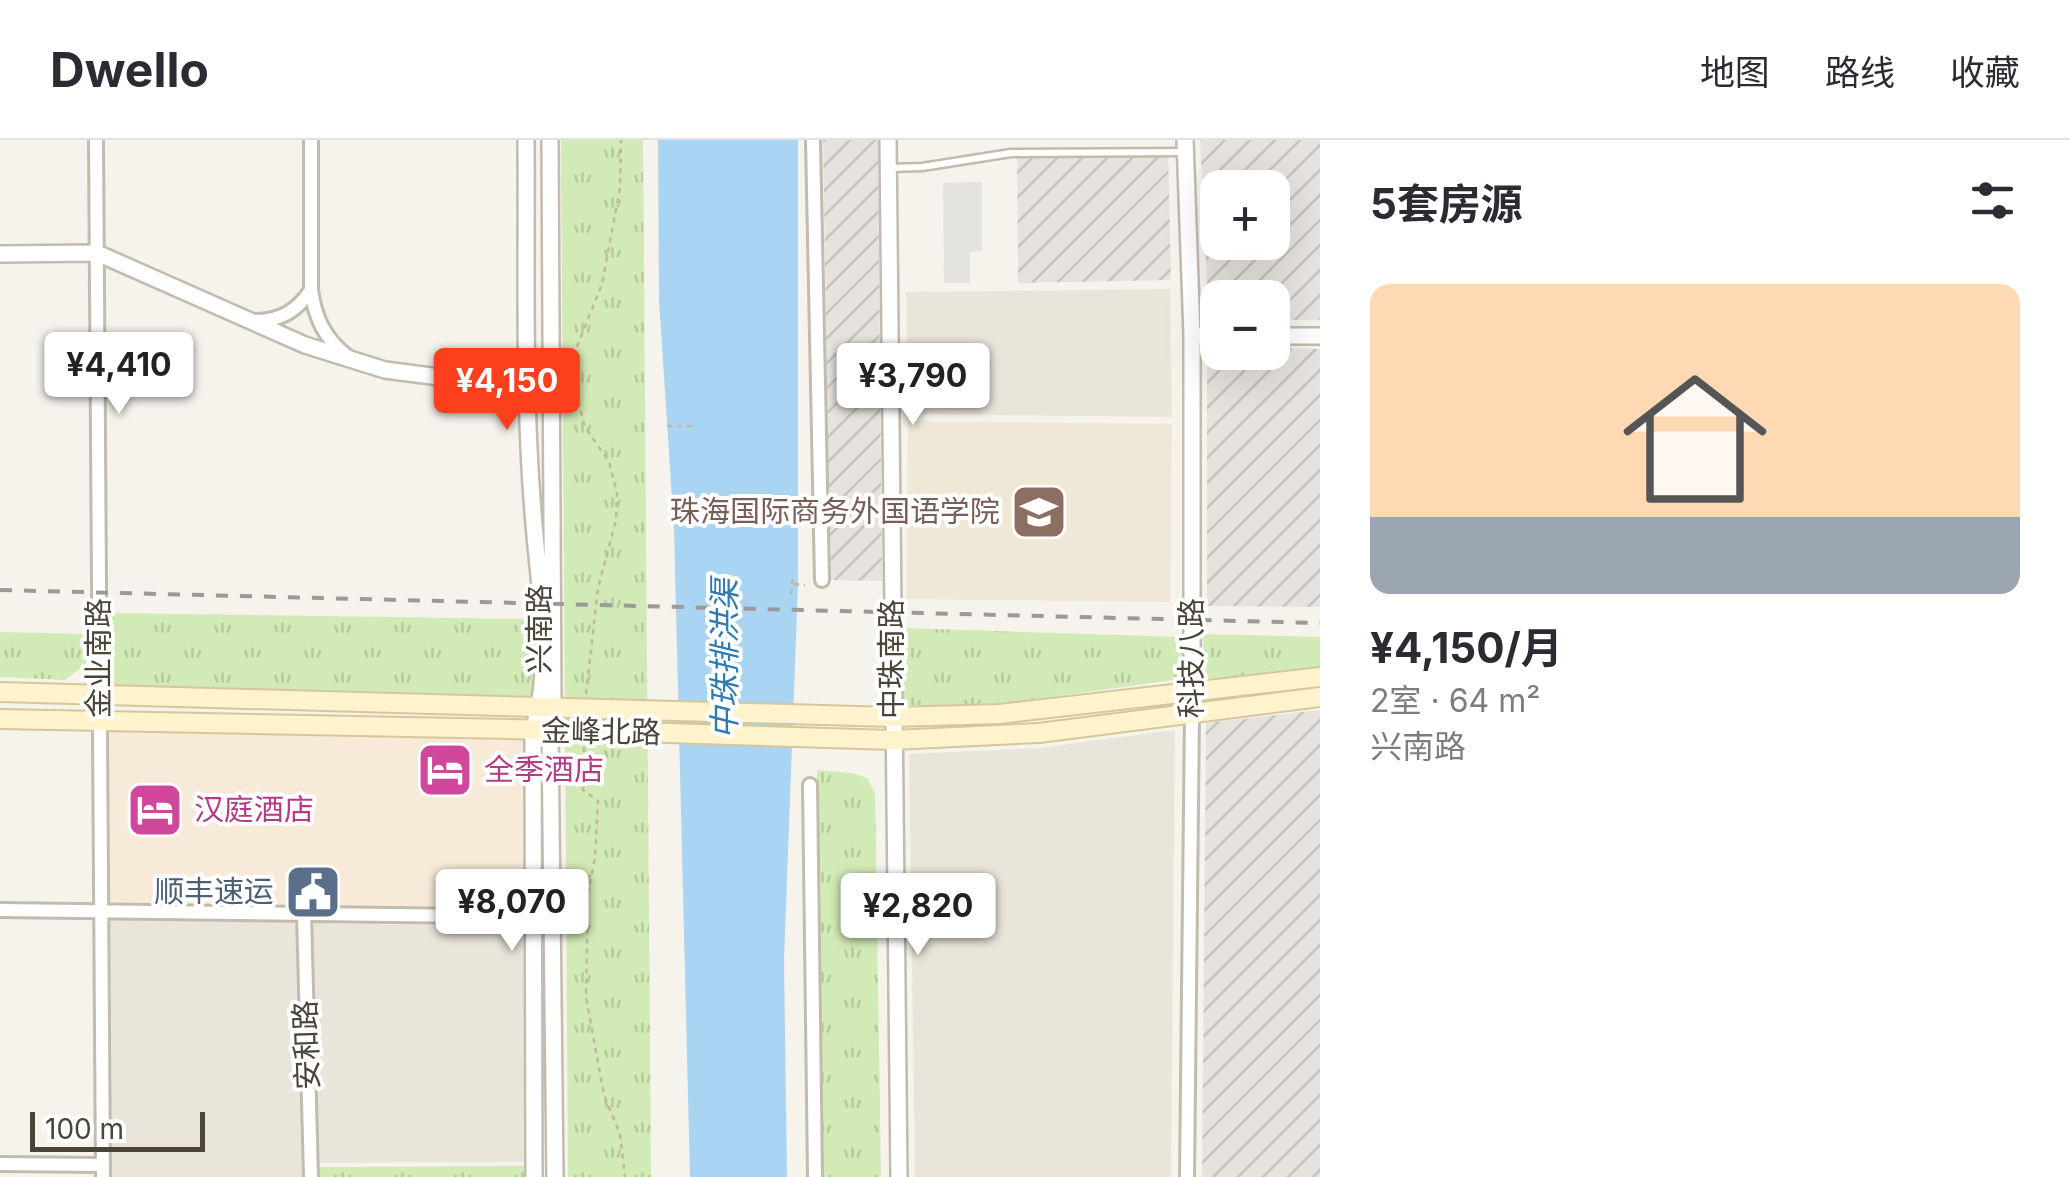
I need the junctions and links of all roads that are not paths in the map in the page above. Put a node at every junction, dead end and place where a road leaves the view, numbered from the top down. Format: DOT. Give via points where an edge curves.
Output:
graph roads {
  1 [pos="96,140"];
  2 [pos="311,140"];
  3 [pos="526,140"];
  4 [pos="550,140"];
  5 [pos="813,140"];
  6 [pos="888,140"];
  7 [pos="1185,146"];
  8 [pos="888,168"];
  9 [pos="97,253"];
  10 [pos="0,254"];
  11 [pos="311,290"];
  12 [pos="252,322"];
  13 [pos="1192,336"];
  14 [pos="1200,336"];
  15 [pos="1290,336"];
  16 [pos="1320,336"];
  17 [pos="358,363"];
  18 [pos="551,377"];
  19 [pos="528,378"];
  20 [pos="822,580"];
  21 [pos="1320,677"];
  22 [pos="1192,689"];
  23 [pos="0,692"];
  24 [pos="100,695"];
  25 [pos="1320,697"];
  26 [pos="546,708"];
  27 [pos="1192,713"];
  28 [pos="892,717"];
  29 [pos="0,719"];
  30 [pos="100,721"];
  31 [pos="541,731"];
  32 [pos="893,740"];
  33 [pos="810,785"];
  34 [pos="0,910"];
  35 [pos="101,911"];
  36 [pos="304,913"];
  37 [pos="534,916"];
  38 [pos="552,917"];
  39 [pos="0,1164"];
  40 [pos="102,1171"];
  41 [pos="311,1177"];
  42 [pos="534,1177"];
  43 [pos="554,1177"];
  44 [pos="815,1177"];
  45 [pos="899,1177"];
  46 [pos="1187,1177"];
  1 -- 9 [label="street, 金业南路"];
  2 -- 11 [label="street"];
  3 -- 19 [label="street, 兴南路"];
  4 -- 18 [label="street, 兴南路"];
  5 -- 20 [label="street"];
  6 -- 8 [label="street, 中珠南路"];
  7 -- 8 [label="lane"];
  7 -- 13 [label="street, 科技八路"];
  8 -- 28 [label="street, 中珠南路"];
  9 -- 10 [label="street"];
  9 -- 12 [label="street"];
  9 -- 24 [label="street, 金业南路"];
  11 -- 12 [label="street" via="292,311"];
  11 -- 17 [label="street" via="320,325"];
  12 -- 17 [label="street"];
  13 -- 14 [label="street"];
  13 -- 22 [label="street, 科技八路"];
  15 -- 16 [label="street"];
  17 -- 19 [label="street" via="439,377"];
  18 -- 19 [label="street"];
  18 -- 26 [label="street, 兴南路"];
  19 -- 26 [label="street, 兴南路"];
  21 -- 22 [label="main road, 金峰北路"];
  22 -- 27 [label="street, 科技八路"];
  22 -- 28 [label="main road, 金峰北路" via="999,714"];
  23 -- 24 [label="main road, 金峰北路"];
  24 -- 26 [label="main road, 金峰北路"];
  24 -- 30 [label="street, 金业南路"];
  25 -- 27 [label="main road, 金峰北路"];
  26 -- 28 [label="main road, 金峰北路"];
  26 -- 31 [label="street, 兴南路"];
  27 -- 32 [label="main road, 金峰北路" via="1039,733"];
  27 -- 46 [label="street, 科技八路"];
  28 -- 32 [label="street, 中珠南路"];
  29 -- 30 [label="main road, 金峰北路"];
  30 -- 31 [label="main road, 金峰北路"];
  30 -- 35 [label="street, 金业南路"];
  31 -- 32 [label="main road, 金峰北路"];
  31 -- 37 [label="street, 兴南路"];
  31 -- 38 [label="street, 兴南路"];
  32 -- 45 [label="street, 中珠南路"];
  33 -- 44 [label="street"];
  34 -- 35 [label="street"];
  35 -- 36 [label="street"];
  35 -- 40 [label="street, 金业南路"];
  36 -- 37 [label="street"];
  36 -- 41 [label="street, 安和路"];
  37 -- 38 [label="street"];
  37 -- 42 [label="street, 兴南路"];
  38 -- 43 [label="street, 兴南路"];
  39 -- 40 [label="street"];
}
